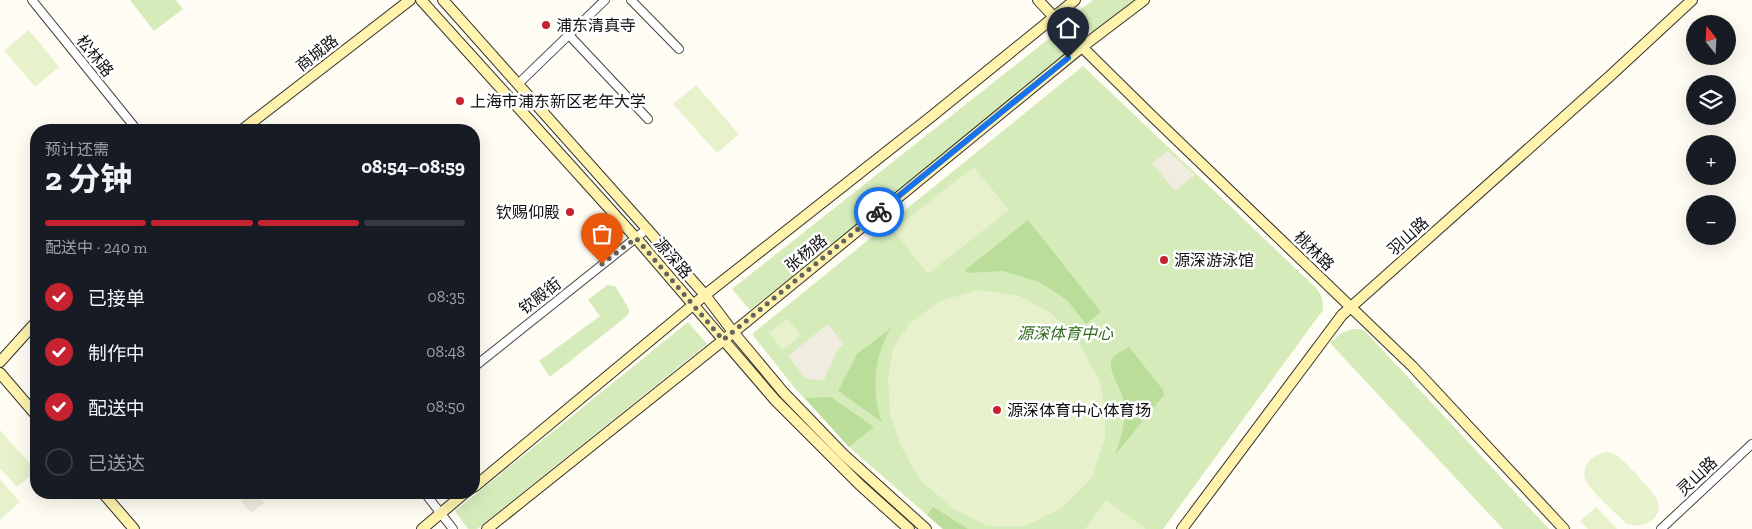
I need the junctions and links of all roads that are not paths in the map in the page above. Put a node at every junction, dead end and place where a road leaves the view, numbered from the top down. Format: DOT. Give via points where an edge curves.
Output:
graph roads {
  1 [pos="32,0"];
  2 [pos="410,0"];
  3 [pos="422,0"];
  4 [pos="443,0"];
  5 [pos="605,0"];
  6 [pos="631,0"];
  7 [pos="1038,0"];
  8 [pos="1075,0"];
  9 [pos="1144,0"];
  10 [pos="1692,0"];
  11 [pos="1053,17"];
  12 [pos="569,36"];
  13 [pos="1082,47"];
  14 [pos="679,49"];
  15 [pos="518,84"];
  16 [pos="648,119"];
  17 [pos="132,124"];
  18 [pos="250,124"];
  19 [pos="647,229"];
  20 [pos="636,238"];
  21 [pos="705,295"];
  22 [pos="693,304"];
  23 [pos="1351,307"];
  24 [pos="30,329"];
  25 [pos="733,332"];
  26 [pos="723,340"];
  27 [pos="0,362"];
  28 [pos="480,362"];
  29 [pos="0,373"];
  30 [pos="30,408"];
  31 [pos="1752,444"];
  32 [pos="480,481"];
  33 [pos="108,499"];
  34 [pos="430,499"];
  35 [pos="458,499"];
  36 [pos="441,513"];
  37 [pos="134,529"];
  38 [pos="422,529"];
  39 [pos="453,529"];
  40 [pos="487,529"];
  41 [pos="909,529"];
  42 [pos="926,529"];
  43 [pos="1182,529"];
  44 [pos="1564,529"];
  45 [pos="1661,529"];
  1 -- 17 [label="street, 松林路"];
  2 -- 18 [label="main road, 商城路"];
  3 -- 20 [label="main road, 源深路"];
  4 -- 15 [label="main road, 源深路"];
  5 -- 12 [label="street"];
  6 -- 14 [label="street"];
  7 -- 11 [label="main road, 桃林路"];
  8 -- 11 [label="main road, 张杨路"];
  9 -- 13 [label="main road, 张杨路"];
  10 -- 23 [label="main road, 羽山路"];
  11 -- 13 [label="main road, 桃林路"];
  11 -- 21 [label="main road, 张杨路"];
  12 -- 15 [label="street"];
  12 -- 16 [label="street"];
  13 -- 23 [label="main road, 桃林路"];
  13 -- 25 [label="main road, 张杨路"];
  15 -- 19 [label="main road, 源深路"];
  19 -- 20 [label="street, 钦殿街"];
  19 -- 21 [label="main road, 源深路"];
  20 -- 22 [label="main road, 源深路"];
  20 -- 28 [label="street, 钦殿街"];
  21 -- 22 [label="main road, 张杨路"];
  21 -- 25 [label="main road, 源深路"];
  22 -- 26 [label="main road, 源深路"];
  22 -- 32 [label="main road, 张杨路"];
  23 -- 43 [label="main road, 羽山路" via="1334,324"];
  23 -- 44 [label="main road, 桃林路" via="1412,366"];
  24 -- 27 [label="main road"];
  25 -- 26 [label="main road, 张杨路"];
  25 -- 42 [label="main road, 源深路" via="784,393 843,454"];
  26 -- 40 [label="main road, 张杨路"];
  26 -- 41 [label="main road, 源深路" via="775,400"];
  29 -- 30 [label="main road"];
  31 -- 45 [label="street, 灵山路"];
  33 -- 37 [label="main road"];
  34 -- 36 [label="street"];
  35 -- 36 [label="main road"];
  36 -- 38 [label="main road"];
  36 -- 39 [label="street"];
}
